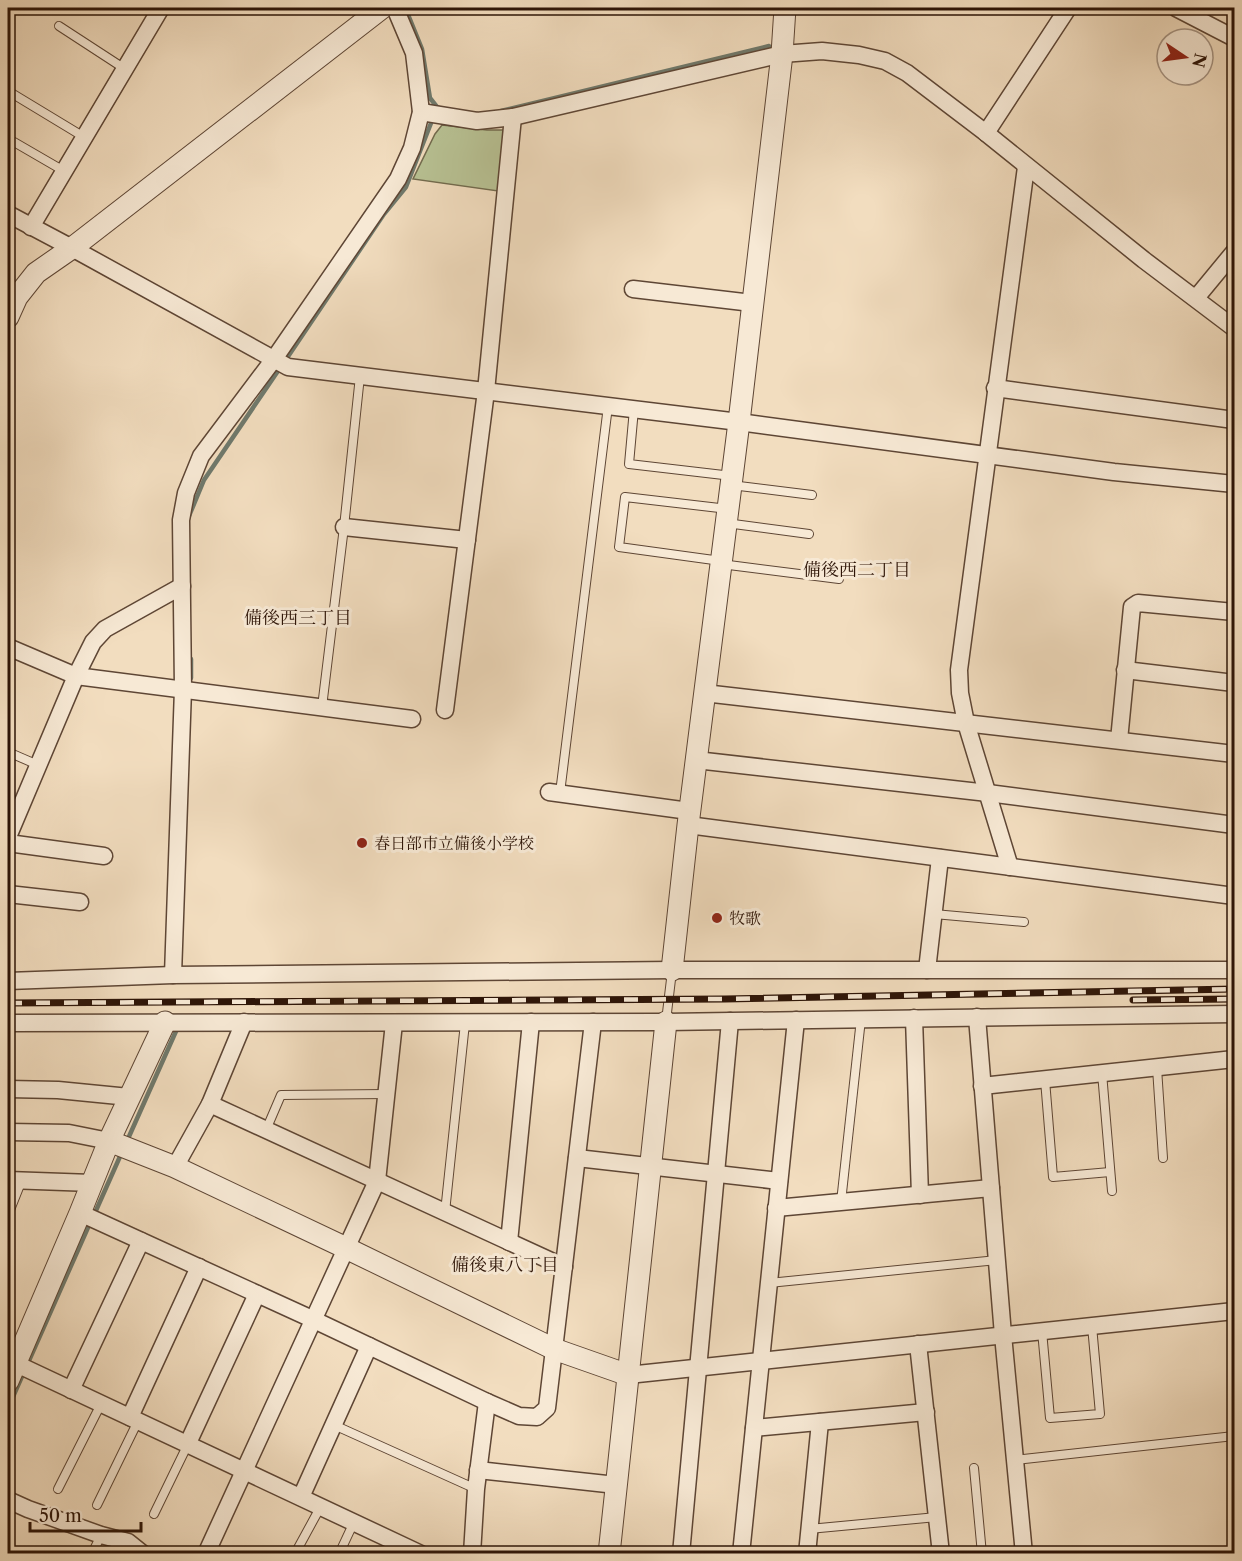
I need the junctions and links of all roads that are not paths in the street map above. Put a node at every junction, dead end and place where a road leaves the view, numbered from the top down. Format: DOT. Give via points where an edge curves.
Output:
graph roads {
  1 [pos="382,8"];
  2 [pos="395,8"];
  3 [pos="785,8"];
  4 [pos="1068,8"];
  5 [pos="1176,8"];
  6 [pos="157,9"];
  7 [pos="59,26"];
  8 [pos="1234,38"];
  9 [pos="782,54"];
  10 [pos="125,69"];
  11 [pos="8,90"];
  12 [pos="421,112"];
  13 [pos="513,117"];
  14 [pos="986,133"];
  15 [pos="84,137"];
  16 [pos="14,142"];
  17 [pos="1026,167"];
  18 [pos="64,171"];
  19 [pos="8,214"];
  20 [pos="31,227"];
  21 [pos="72,248"];
  22 [pos="1234,252"];
  23 [pos="633,289"];
  24 [pos="1196,298"];
  25 [pos="752,303"];
  26 [pos="8,316"];
  27 [pos="1234,328"];
  28 [pos="274,359"];
  29 [pos="360,376"];
  30 [pos="995,388"];
  31 [pos="486,391"];
  32 [pos="608,406"];
  33 [pos="634,410"];
  34 [pos="1234,420"];
  35 [pos="739,422"];
  36 [pos="988,455"];
  37 [pos="731,480"];
  38 [pos="1234,484"];
  39 [pos="812,495"];
  40 [pos="727,516"];
  41 [pos="344,527"];
  42 [pos="809,534"];
  43 [pos="467,540"];
  44 [pos="721,562"];
  45 [pos="839,579"];
  46 [pos="182,586"];
  47 [pos="1234,612"];
  48 [pos="8,647"];
  49 [pos="1125,670"];
  50 [pos="76,676"];
  51 [pos="1234,683"];
  52 [pos="183,690"];
  53 [pos="704,693"];
  54 [pos="322,707"];
  55 [pos="445,710"];
  56 [pos="412,719"];
  57 [pos="966,723"];
  58 [pos="1119,741"];
  59 [pos="8,752"];
  60 [pos="1234,754"];
  61 [pos="696,760"];
  62 [pos="38,765"];
  63 [pos="554,793"];
  64 [pos="988,793"];
  65 [pos="688,818"];
  66 [pos="1234,825"];
  67 [pos="8,837"];
  68 [pos="8,843"];
  69 [pos="104,856"];
  70 [pos="940,858"];
  71 [pos="1010,867"];
  72 [pos="8,894"];
  73 [pos="1234,896"];
  74 [pos="80,902"];
  75 [pos="934,914"];
  76 [pos="1024,922"];
  77 [pos="672,970"];
  78 [pos="927,970"];
  79 [pos="1234,970"];
  80 [pos="173,975"];
  81 [pos="8,981"];
  82 [pos="1234,1014"];
  83 [pos="977,1017"];
  84 [pos="914,1018"];
  85 [pos="861,1019"];
  86 [pos="796,1020"];
  87 [pos="730,1021"];
  88 [pos="165,1022"];
  89 [pos="244,1022"];
  90 [pos="531,1022"];
  91 [pos="593,1022"];
  92 [pos="666,1022"];
  93 [pos="8,1023"];
  94 [pos="394,1023"];
  95 [pos="465,1023"];
  96 [pos="1234,1059"];
  97 [pos="1157,1068"];
  98 [pos="1102,1074"];
  99 [pos="1045,1080"];
  100 [pos="982,1086"];
  101 [pos="8,1089"];
  102 [pos="387,1095"];
  103 [pos="129,1097"];
  104 [pos="210,1104"];
  105 [pos="266,1130"];
  106 [pos="8,1132"];
  107 [pos="109,1141"];
  108 [pos="577,1158"];
  109 [pos="1163,1158"];
  110 [pos="650,1165"];
  111 [pos="175,1167"];
  112 [pos="1110,1172"];
  113 [pos="716,1173"];
  114 [pos="15,1180"];
  115 [pos="377,1181"];
  116 [pos="779,1181"];
  117 [pos="93,1183"];
  118 [pos="991,1188"];
  119 [pos="1112,1191"];
  120 [pos="920,1195"];
  121 [pos="841,1202"];
  122 [pos="776,1208"];
  123 [pos="445,1212"];
  124 [pos="80,1213"];
  125 [pos="8,1215"];
  126 [pos="141,1241"];
  127 [pos="510,1242"];
  128 [pos="346,1248"];
  129 [pos="997,1260"];
  130 [pos="199,1267"];
  131 [pos="564,1267"];
  132 [pos="769,1283"];
  133 [pos="257,1294"];
  134 [pos="1234,1311"];
  135 [pos="312,1319"];
  136 [pos="1092,1326"];
  137 [pos="1042,1331"];
  138 [pos="1003,1335"];
  139 [pos="918,1344"];
  140 [pos="369,1346"];
  141 [pos="554,1349"];
  142 [pos="761,1360"];
  143 [pos="698,1367"];
  144 [pos="10,1368"];
  145 [pos="628,1375"];
  146 [pos="71,1390"];
  147 [pos="487,1402"];
  148 [pos="101,1404"];
  149 [pos="926,1412"];
  150 [pos="134,1419"];
  151 [pos="820,1422"];
  152 [pos="334,1425"];
  153 [pos="754,1428"];
  154 [pos="1234,1436"];
  155 [pos="188,1443"];
  156 [pos="1015,1460"];
  157 [pos="974,1468"];
  158 [pos="244,1470"];
  159 [pos="478,1470"];
  160 [pos="616,1485"];
  161 [pos="58,1489"];
  162 [pos="476,1489"];
  163 [pos="301,1497"];
  164 [pos="8,1500"];
  165 [pos="98,1505"];
  166 [pos="321,1506"];
  167 [pos="154,1514"];
  168 [pos="937,1517"];
  169 [pos="354,1522"];
  170 [pos="810,1528"];
  171 [pos="101,1535"];
  172 [pos="297,1550"];
  173 [pos="92,1554"];
  174 [pos="143,1554"];
  175 [pos="206,1554"];
  176 [pos="339,1554"];
  177 [pos="421,1554"];
  178 [pos="472,1554"];
  179 [pos="609,1554"];
  180 [pos="681,1554"];
  181 [pos="741,1554"];
  182 [pos="807,1554"];
  183 [pos="941,1554"];
  184 [pos="982,1554"];
  185 [pos="1024,1554"];
  1 -- 21 [label="street"];
  2 -- 12 [label="street" via="414,52"];
  3 -- 9 [label="street"];
  4 -- 14 [label="street"];
  5 -- 8 [label="street"];
  6 -- 10 [label="street"];
  7 -- 10 [label="lane"];
  9 -- 13 [label="street"];
  9 -- 14 [label="street" via="822,51 885,61"];
  9 -- 25 [label="street"];
  10 -- 15 [label="street"];
  11 -- 15 [label="lane"];
  12 -- 13 [label="street" via="477,121"];
  12 -- 28 [label="street" via="412,148 398,179"];
  13 -- 31 [label="street"];
  14 -- 17 [label="street"];
  15 -- 18 [label="street"];
  16 -- 18 [label="lane"];
  17 -- 24 [label="street"];
  17 -- 30 [label="street"];
  18 -- 20 [label="street"];
  19 -- 20 [label="street"];
  20 -- 21 [label="street"];
  21 -- 26 [label="street" via="36,273"];
  21 -- 28 [label="street"];
  22 -- 24 [label="street"];
  23 -- 25 [label="street"];
  24 -- 27 [label="street"];
  25 -- 35 [label="street"];
  28 -- 29 [label="street" via="288,367"];
  28 -- 46 [label="street" via="201,456 186,493 181,520"];
  29 -- 31 [label="street"];
  29 -- 41 [label="lane"];
  30 -- 34 [label="street"];
  30 -- 36 [label="street"];
  31 -- 32 [label="street"];
  31 -- 43 [label="street"];
  32 -- 33 [label="street"];
  32 -- 63 [label="lane"];
  33 -- 35 [label="street"];
  33 -- 37 [label="lane" via="629,464"];
  35 -- 36 [label="street"];
  35 -- 37 [label="street"];
  36 -- 38 [label="street"];
  36 -- 57 [label="street" via="959,670"];
  37 -- 39 [label="lane"];
  37 -- 40 [label="street"];
  40 -- 42 [label="lane"];
  40 -- 44 [label="street"];
  40 -- 44 [label="lane" via="625,497 619,547"];
  41 -- 43 [label="street"];
  41 -- 54 [label="lane"];
  43 -- 55 [label="street"];
  44 -- 45 [label="lane"];
  44 -- 53 [label="street"];
  46 -- 50 [label="street" via="105,629 93,642"];
  46 -- 52 [label="street"];
  47 -- 49 [label="street" via="1138,603 1132,608"];
  48 -- 50 [label="street"];
  49 -- 51 [label="street"];
  49 -- 58 [label="street"];
  50 -- 52 [label="street"];
  50 -- 62 [label="street"];
  52 -- 54 [label="street"];
  52 -- 80 [label="street"];
  53 -- 57 [label="street"];
  53 -- 61 [label="street"];
  54 -- 56 [label="street"];
  57 -- 58 [label="street"];
  57 -- 64 [label="street"];
  58 -- 60 [label="street"];
  59 -- 62 [label="lane"];
  61 -- 64 [label="street"];
  61 -- 65 [label="street"];
  62 -- 67 [label="street" via="16,809"];
  63 -- 65 [label="street"];
  64 -- 66 [label="street"];
  64 -- 71 [label="street"];
  65 -- 70 [label="street"];
  65 -- 77 [label="street"];
  68 -- 69 [label="street"];
  70 -- 71 [label="street"];
  70 -- 75 [label="street"];
  71 -- 73 [label="street"];
  72 -- 74 [label="street"];
  75 -- 76 [label="lane"];
  75 -- 78 [label="street"];
  77 -- 78 [label="street"];
  77 -- 80 [label="street"];
  77 -- 92 [label="lane"];
  78 -- 79 [label="street"];
  80 -- 81 [label="street"];
  82 -- 83 [label="street"];
  83 -- 84 [label="street"];
  83 -- 100 [label="street"];
  84 -- 85 [label="street"];
  84 -- 120 [label="street"];
  85 -- 86 [label="street"];
  85 -- 121 [label="lane"];
  86 -- 87 [label="street"];
  86 -- 116 [label="street"];
  87 -- 92 [label="street"];
  87 -- 113 [label="street"];
  88 -- 89 [label="street"];
  88 -- 93 [label="street"];
  88 -- 103 [label="street"];
  89 -- 94 [label="street"];
  89 -- 104 [label="street"];
  90 -- 91 [label="street"];
  90 -- 95 [label="street"];
  90 -- 127 [label="street"];
  91 -- 92 [label="street"];
  91 -- 108 [label="street"];
  92 -- 110 [label="street"];
  94 -- 95 [label="street"];
  94 -- 102 [label="street"];
  95 -- 123 [label="lane"];
  96 -- 97 [label="street"];
  97 -- 98 [label="street"];
  97 -- 109 [label="lane"];
  98 -- 99 [label="street"];
  98 -- 112 [label="lane"];
  99 -- 100 [label="street"];
  99 -- 112 [label="lane" via="1053,1177"];
  100 -- 118 [label="street"];
  101 -- 103 [label="street"];
  102 -- 105 [label="lane" via="281,1095"];
  102 -- 115 [label="street"];
  103 -- 107 [label="street"];
  104 -- 105 [label="street"];
  104 -- 111 [label="street"];
  105 -- 115 [label="street"];
  106 -- 107 [label="street" via="69,1133"];
  107 -- 111 [label="street"];
  107 -- 117 [label="street"];
  108 -- 110 [label="street"];
  108 -- 131 [label="street"];
  110 -- 113 [label="street"];
  110 -- 145 [label="street"];
  111 -- 128 [label="street"];
  112 -- 119 [label="lane"];
  113 -- 116 [label="street"];
  113 -- 143 [label="street"];
  114 -- 117 [label="street"];
  114 -- 125 [label="lane"];
  115 -- 123 [label="street"];
  115 -- 128 [label="street"];
  116 -- 122 [label="street"];
  117 -- 124 [label="street"];
  118 -- 120 [label="street"];
  118 -- 129 [label="street"];
  120 -- 121 [label="street"];
  121 -- 122 [label="street"];
  122 -- 132 [label="street"];
  123 -- 127 [label="street"];
  124 -- 126 [label="street"];
  124 -- 144 [label="street"];
  126 -- 130 [label="street"];
  126 -- 146 [label="street"];
  127 -- 131 [label="street"];
  128 -- 135 [label="street"];
  128 -- 141 [label="street"];
  129 -- 132 [label="lane"];
  129 -- 138 [label="street"];
  130 -- 133 [label="street"];
  130 -- 150 [label="street"];
  131 -- 141 [label="street"];
  132 -- 142 [label="street"];
  133 -- 135 [label="street"];
  133 -- 155 [label="street"];
  134 -- 136 [label="street"];
  135 -- 140 [label="street"];
  135 -- 158 [label="street"];
  136 -- 137 [label="street"];
  136 -- 137 [label="lane" via="1100,1414 1050,1418"];
  137 -- 138 [label="street"];
  138 -- 139 [label="street"];
  138 -- 156 [label="street"];
  139 -- 142 [label="street"];
  139 -- 149 [label="street"];
  140 -- 147 [label="street"];
  140 -- 152 [label="street"];
  141 -- 145 [label="street"];
  141 -- 147 [label="street" via="547,1408 537,1417 519,1416"];
  142 -- 143 [label="street"];
  142 -- 153 [label="street"];
  143 -- 145 [label="street"];
  143 -- 180 [label="street"];
  144 -- 146 [label="street"];
  145 -- 160 [label="street"];
  146 -- 148 [label="street"];
  147 -- 159 [label="street"];
  148 -- 150 [label="street"];
  148 -- 161 [label="lane"];
  149 -- 151 [label="street"];
  149 -- 168 [label="street"];
  150 -- 155 [label="street"];
  150 -- 165 [label="lane"];
  151 -- 153 [label="street"];
  151 -- 170 [label="street"];
  152 -- 162 [label="lane"];
  152 -- 163 [label="street"];
  153 -- 181 [label="street"];
  154 -- 156 [label="lane"];
  155 -- 158 [label="street"];
  155 -- 167 [label="lane"];
  156 -- 185 [label="street"];
  157 -- 184 [label="lane"];
  158 -- 163 [label="street"];
  158 -- 175 [label="street"];
  159 -- 160 [label="street"];
  159 -- 162 [label="street"];
  160 -- 179 [label="street"];
  162 -- 178 [label="street"];
  163 -- 166 [label="street"];
  164 -- 171 [label="street"];
  166 -- 169 [label="street"];
  166 -- 172 [label="lane"];
  168 -- 170 [label="lane"];
  168 -- 183 [label="street"];
  169 -- 176 [label="lane"];
  169 -- 177 [label="street" via="392,1544"];
  170 -- 182 [label="street"];
  171 -- 173 [label="lane"];
  171 -- 174 [label="street" via="128,1542"];
}
